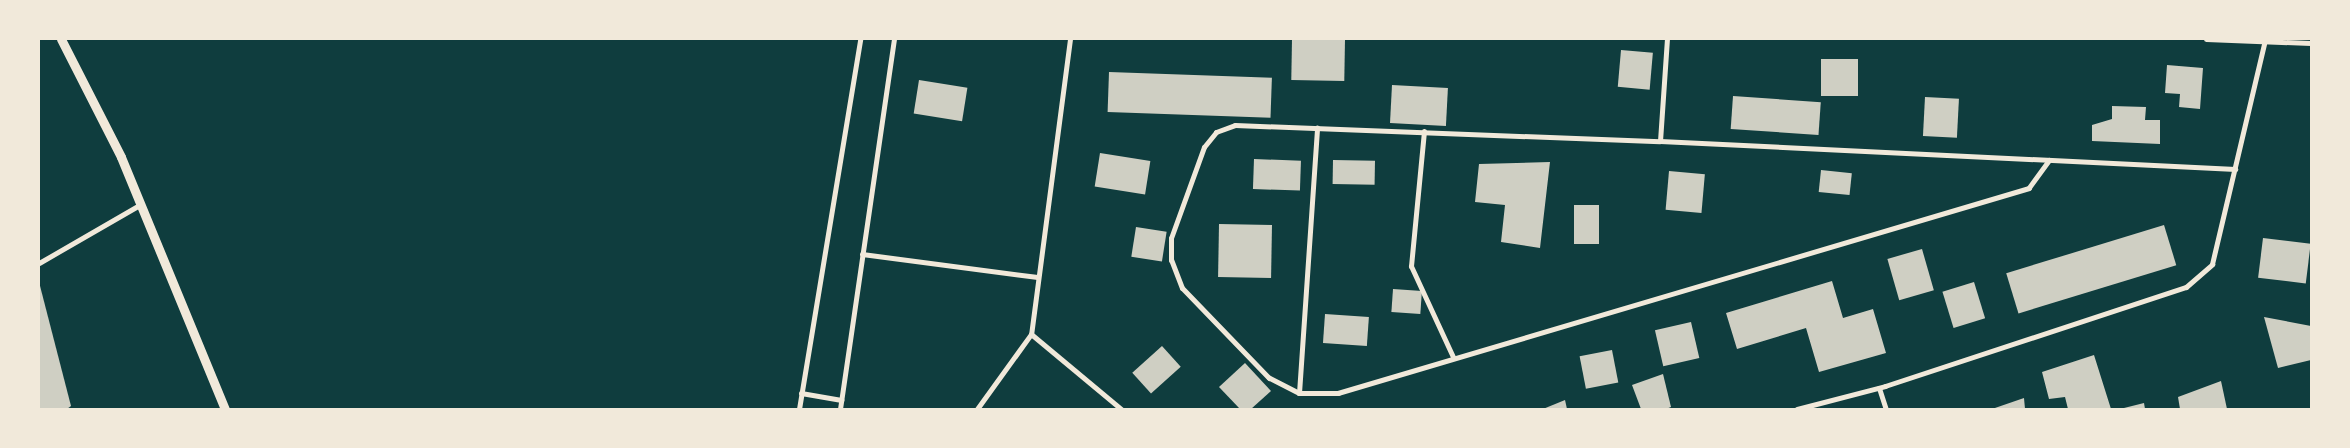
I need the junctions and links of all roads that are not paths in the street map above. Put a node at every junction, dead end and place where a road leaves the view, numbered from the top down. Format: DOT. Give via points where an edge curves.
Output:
graph roads {
  1 [pos="61,39"];
  2 [pos="860,39"];
  3 [pos="894,39"];
  4 [pos="1070,39"];
  5 [pos="1667,39"];
  6 [pos="2206,39"];
  7 [pos="2265,40"];
  8 [pos="2311,43"];
  9 [pos="1317,128"];
  10 [pos="1424,131"];
  11 [pos="1660,141"];
  12 [pos="2049,160"];
  13 [pos="2235,168"];
  14 [pos="141,204"];
  15 [pos="862,254"];
  16 [pos="39,263"];
  17 [pos="1038,276"];
  18 [pos="1030,334"];
  19 [pos="1453,357"];
  20 [pos="1879,388"];
  21 [pos="801,393"];
  22 [pos="1299,393"];
  23 [pos="841,400"];
  24 [pos="225,409"];
  25 [pos="799,409"];
  26 [pos="840,409"];
  27 [pos="976,409"];
  28 [pos="1121,409"];
  29 [pos="1797,409"];
  30 [pos="1886,409"];
  1 -- 14 [label="street" via="121,157"];
  2 -- 21 [label="street"];
  3 -- 15 [label="street"];
  4 -- 17 [label="street"];
  5 -- 11 [label="street"];
  6 -- 7 [label="street"];
  7 -- 8 [label="street"];
  7 -- 13 [label="street"];
  9 -- 10 [label="street"];
  9 -- 22 [label="street"];
  9 -- 22 [label="street" via="1235,125 1216,132 1204,147 1171,238 1170,249 1175,275 1182,288 1269,378"];
  10 -- 11 [label="street"];
  10 -- 19 [label="street" via="1411,266"];
  11 -- 12 [label="street"];
  12 -- 13 [label="street"];
  12 -- 19 [label="street" via="2029,188"];
  13 -- 20 [label="street" via="2212,264 2186,287"];
  14 -- 16 [label="street"];
  14 -- 24 [label="street"];
  15 -- 17 [label="street"];
  15 -- 23 [label="street"];
  17 -- 18 [label="street"];
  18 -- 27 [label="street"];
  18 -- 28 [label="street"];
  19 -- 22 [label="street" via="1338,393"];
  20 -- 29 [label="street"];
  20 -- 30 [label="street"];
  21 -- 23 [label="street"];
  21 -- 25 [label="street"];
  23 -- 26 [label="street"];
}
